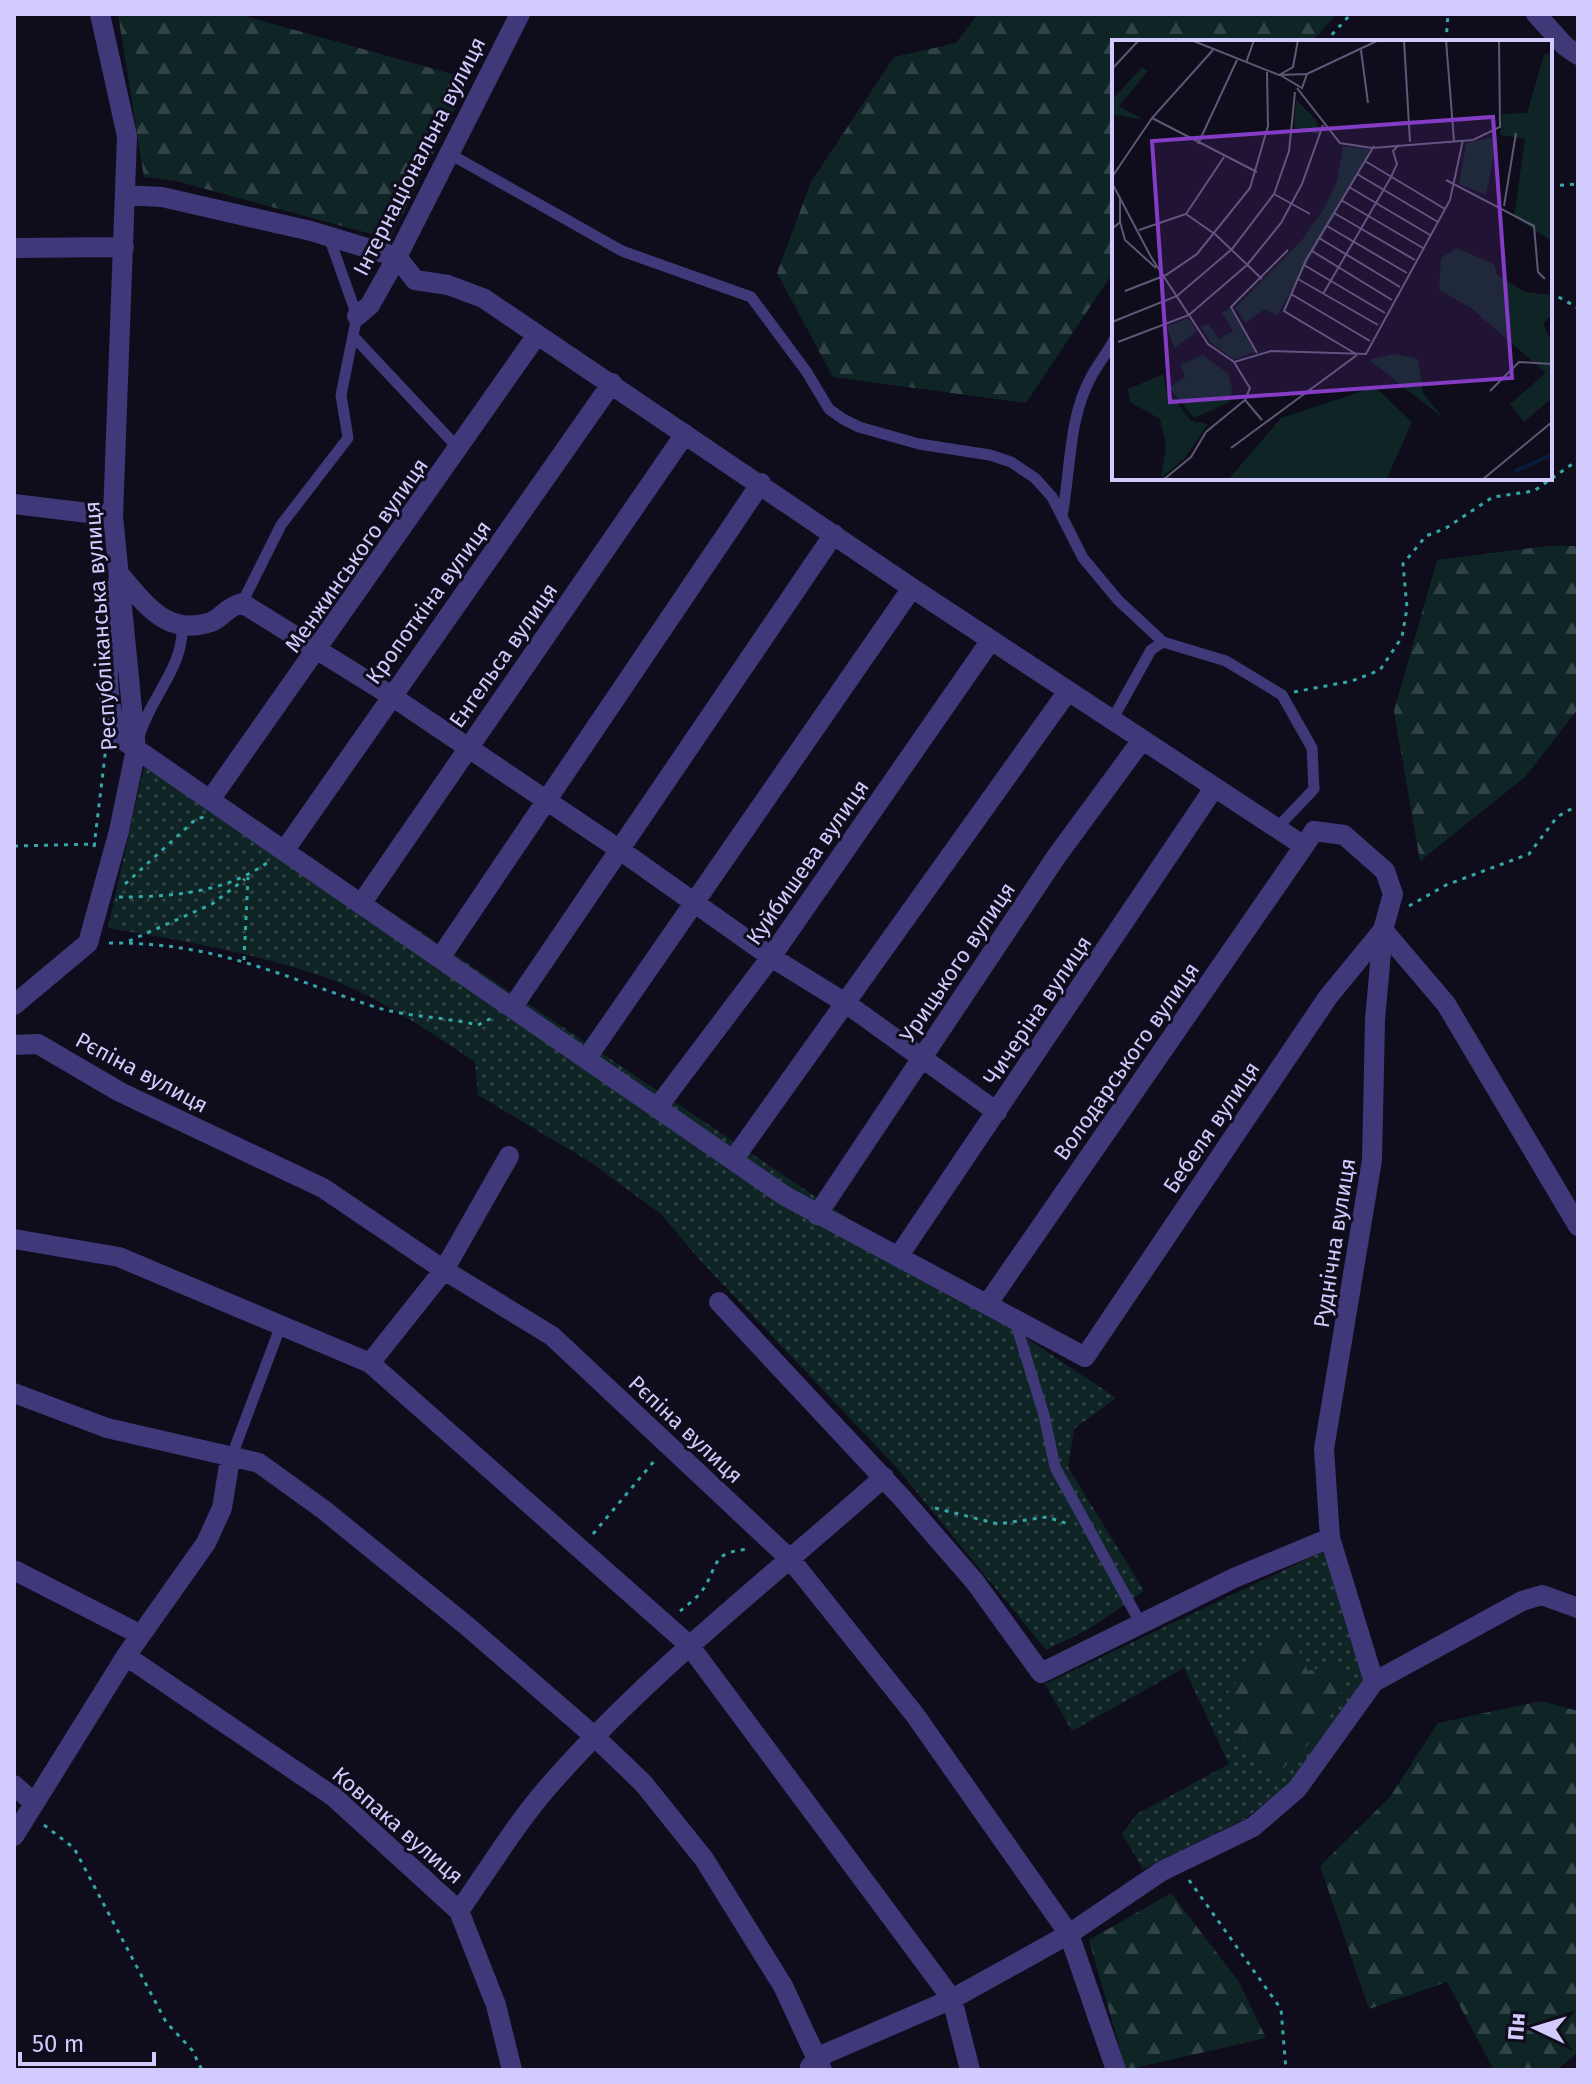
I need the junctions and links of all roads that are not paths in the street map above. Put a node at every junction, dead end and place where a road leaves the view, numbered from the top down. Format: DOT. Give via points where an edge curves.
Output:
graph roads {
  1 [pos="100,14"];
  2 [pos="520,14"];
  3 [pos="1536,14"];
  4 [pos="1578,55"];
  5 [pos="448,152"];
  6 [pos="125,195"];
  7 [pos="329,237"];
  8 [pos="124,247"];
  9 [pos="14,248"];
  10 [pos="397,257"];
  11 [pos="355,326"];
  12 [pos="537,335"];
  13 [pos="1112,343"];
  14 [pos="612,383"];
  15 [pos="685,434"];
  16 [pos="459,450"];
  17 [pos="761,483"];
  18 [pos="14,504"];
  19 [pos="113,516"];
  20 [pos="1062,517"];
  21 [pos="834,534"];
  22 [pos="119,574"];
  23 [pos="912,588"];
  24 [pos="242,603"];
  25 [pos="182,627"];
  26 [pos="991,640"];
  27 [pos="1163,642"];
  28 [pos="320,648"];
  29 [pos="1068,691"];
  30 [pos="390,695"];
  31 [pos="1112,720"];
  32 [pos="1142,740"];
  33 [pos="136,749"];
  34 [pos="467,750"];
  35 [pos="1214,788"];
  36 [pos="544,801"];
  37 [pos="218,806"];
  38 [pos="1277,828"];
  39 [pos="1304,846"];
  40 [pos="620,850"];
  41 [pos="284,851"];
  42 [pos="361,904"];
  43 [pos="694,904"];
  44 [pos="1383,930"];
  45 [pos="771,957"];
  46 [pos="440,958"];
  47 [pos="847,1004"];
  48 [pos="14,1005"];
  49 [pos="512,1008"];
  50 [pos="14,1045"];
  51 [pos="922,1057"];
  52 [pos="586,1059"];
  53 [pos="657,1108"];
  54 [pos="997,1112"];
  55 [pos="509,1156"];
  56 [pos="733,1160"];
  57 [pos="817,1215"];
  58 [pos="1578,1226"];
  59 [pos="14,1239"];
  60 [pos="898,1257"];
  61 [pos="444,1270"];
  62 [pos="719,1302"];
  63 [pos="988,1303"];
  64 [pos="1015,1318"];
  65 [pos="281,1325"];
  66 [pos="370,1363"];
  67 [pos="14,1393"];
  68 [pos="230,1459"];
  69 [pos="884,1477"];
  70 [pos="1330,1538"];
  71 [pos="785,1555"];
  72 [pos="16,1571"];
  73 [pos="1578,1608"];
  74 [pos="1141,1624"];
  75 [pos="141,1635"];
  76 [pos="689,1645"];
  77 [pos="126,1656"];
  78 [pos="1374,1682"];
  79 [pos="594,1736"];
  80 [pos="14,1785"];
  81 [pos="31,1808"];
  82 [pos="14,1836"];
  83 [pos="459,1911"];
  84 [pos="1069,1934"];
  85 [pos="952,1999"];
  86 [pos="815,2066"];
  87 [pos="512,2070"];
  88 [pos="970,2070"];
  89 [pos="1116,2070"];
  1 -- 6 [label="street, Республіканська вулиця" via="127,136"];
  2 -- 5 [label="street, Інтернаціональна вулиця"];
  3 -- 4 [label="street"];
  5 -- 10 [label="street, Інтернаціональна вулиця"];
  5 -- 20 [label="lane" via="622,251 751,297 836,414 859,427 1011,462 1035,478"];
  6 -- 7 [label="street" via="162,197"];
  6 -- 8 [label="street, Республіканська вулиця"];
  7 -- 10 [label="street"];
  7 -- 11 [label="lane"];
  8 -- 9 [label="street"];
  8 -- 19 [label="street, Республіканська вулиця"];
  10 -- 11 [label="street, Інтернаціональна вулиця"];
  10 -- 12 [label="street" via="415,280 483,298"];
  11 -- 16 [label="lane"];
  11 -- 24 [label="lane" via="341,395 348,438 292,507"];
  12 -- 14 [label="street"];
  12 -- 16 [label="street, Менжинського вулиця"];
  13 -- 20 [label="lane" via="1091,376 1077,414"];
  14 -- 15 [label="street"];
  14 -- 30 [label="street, Кропоткіна вулиця"];
  15 -- 17 [label="street"];
  15 -- 34 [label="street, Енгельса вулиця"];
  16 -- 28 [label="street, Менжинського вулиця"];
  17 -- 21 [label="street"];
  17 -- 36 [label="street"];
  18 -- 19 [label="street"];
  19 -- 22 [label="street, Республіканська вулиця"];
  20 -- 27 [label="lane" via="1083,558"];
  21 -- 23 [label="street"];
  21 -- 40 [label="street"];
  22 -- 25 [label="street" via="163,622"];
  22 -- 33 [label="street, Республіканська вулиця"];
  23 -- 26 [label="street"];
  23 -- 43 [label="street"];
  24 -- 25 [label="street" via="227,607 215,621"];
  24 -- 28 [label="street"];
  25 -- 33 [label="lane" via="175,661"];
  26 -- 29 [label="street"];
  26 -- 45 [label="street, Куйбишева вулиця"];
  27 -- 31 [label="lane" via="1151,650"];
  27 -- 38 [label="lane" via="1226,661 1282,695 1301,722 1312,748 1314,789"];
  28 -- 30 [label="street"];
  28 -- 37 [label="street, Менжинського вулиця"];
  29 -- 31 [label="street"];
  29 -- 47 [label="street"];
  30 -- 34 [label="street"];
  30 -- 41 [label="street, Кропоткіна вулиця"];
  31 -- 32 [label="street"];
  32 -- 35 [label="street"];
  32 -- 51 [label="street, Урицького вулиця"];
  33 -- 37 [label="street"];
  33 -- 48 [label="street, Республіканська вулиця" via="88,943"];
  34 -- 36 [label="street"];
  34 -- 42 [label="street, Енгельса вулиця"];
  35 -- 38 [label="street"];
  35 -- 54 [label="street, Чичеріна вулиця"];
  36 -- 40 [label="street"];
  36 -- 46 [label="street"];
  37 -- 41 [label="street"];
  38 -- 39 [label="street"];
  39 -- 44 [label="street, Руднічна вулиця" via="1314,831 1344,835 1385,871 1393,894"];
  39 -- 63 [label="street, Володарського вулиця"];
  40 -- 43 [label="street"];
  40 -- 49 [label="street"];
  41 -- 42 [label="street"];
  42 -- 46 [label="street"];
  43 -- 45 [label="street"];
  43 -- 52 [label="street"];
  44 -- 58 [label="street" via="1446,1004"];
  44 -- 64 [label="street, Бебеля вулиця" via="1328,997 1085,1357"];
  44 -- 70 [label="street, Руднічна вулиця" via="1372,1160 1324,1449"];
  45 -- 47 [label="street"];
  45 -- 53 [label="street, Куйбишева вулиця"];
  46 -- 49 [label="street"];
  47 -- 51 [label="street"];
  47 -- 56 [label="street"];
  49 -- 52 [label="street"];
  50 -- 61 [label="street, Рєпіна вулиця" via="38,1044 120,1092 323,1188"];
  51 -- 54 [label="street"];
  51 -- 57 [label="street, Урицького вулиця"];
  52 -- 53 [label="street"];
  53 -- 56 [label="street"];
  54 -- 60 [label="street, Чичеріна вулиця"];
  55 -- 61 [label="street"];
  56 -- 57 [label="street"];
  57 -- 60 [label="street"];
  59 -- 65 [label="street" via="119,1257"];
  60 -- 63 [label="street"];
  61 -- 66 [label="street"];
  61 -- 71 [label="street, Рєпіна вулиця" via="552,1336"];
  62 -- 69 [label="street"];
  63 -- 64 [label="street"];
  64 -- 74 [label="lane" via="1055,1467"];
  65 -- 66 [label="street"];
  65 -- 68 [label="lane"];
  66 -- 76 [label="street"];
  67 -- 68 [label="street" via="107,1428"];
  68 -- 75 [label="street" via="222,1508 206,1543"];
  68 -- 79 [label="street" via="259,1463 324,1510"];
  69 -- 71 [label="street"];
  69 -- 74 [label="street" via="975,1582 1041,1673"];
  70 -- 74 [label="street"];
  70 -- 78 [label="street, Руднічна вулиця"];
  71 -- 76 [label="street"];
  71 -- 84 [label="street, Рєпіна вулиця" via="915,1715"];
  72 -- 75 [label="street"];
  73 -- 78 [label="street" via="1542,1595 1522,1601"];
  75 -- 77 [label="street"];
  76 -- 79 [label="street"];
  76 -- 85 [label="street"];
  77 -- 81 [label="street"];
  77 -- 83 [label="street, Ковпака вулиця" via="334,1797"];
  78 -- 84 [label="street" via="1297,1789 1253,1827 1178,1863"];
  79 -- 83 [label="street" via="545,1790"];
  79 -- 86 [label="street" via="643,1783 704,1859 783,1986"];
  80 -- 81 [label="street"];
  81 -- 82 [label="street"];
  83 -- 87 [label="street, Ковпака вулиця" via="496,2005"];
  84 -- 85 [label="street"];
  84 -- 89 [label="street, Рєпіна вулиця"];
  85 -- 86 [label="street"];
  85 -- 88 [label="street"];
}
